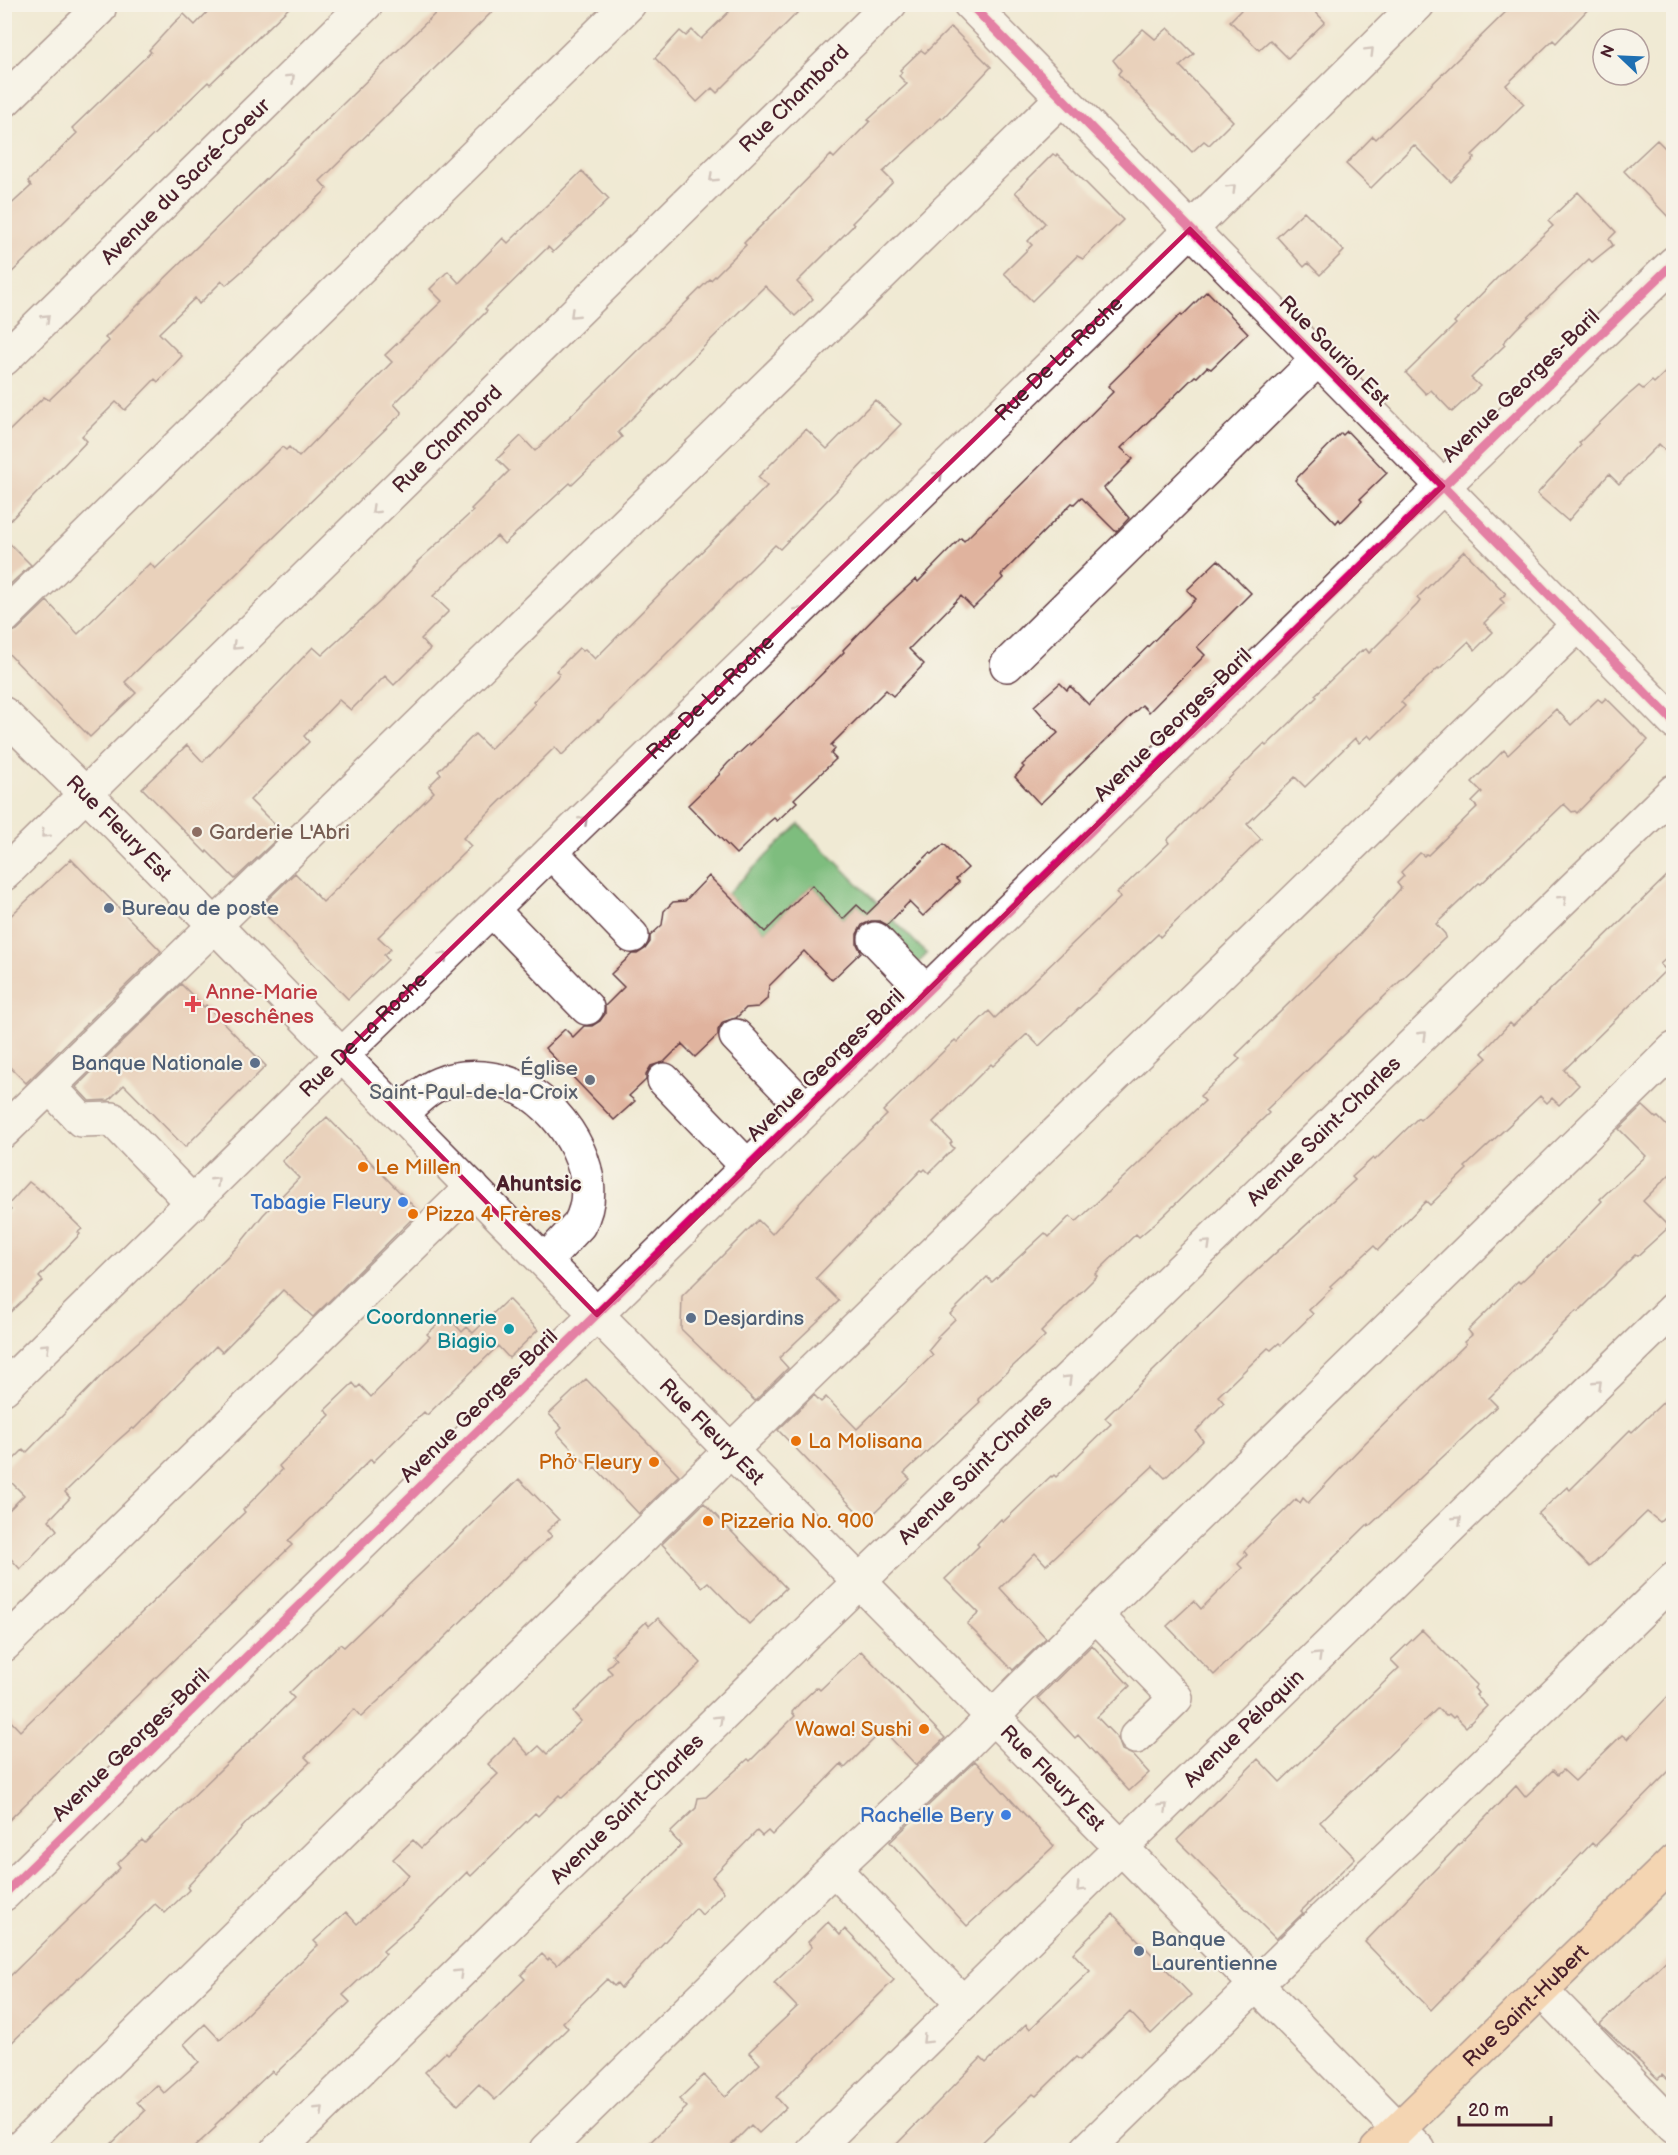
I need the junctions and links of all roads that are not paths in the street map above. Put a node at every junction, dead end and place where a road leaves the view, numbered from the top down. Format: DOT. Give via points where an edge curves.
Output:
graph roads {
  1 [pos="366,4"];
  2 [pos="629,4"];
  3 [pos="890,4"];
  4 [pos="970,4"];
  5 [pos="1418,4"];
  6 [pos="99,9"];
  7 [pos="1061,99"];
  8 [pos="4,101"];
  9 [pos="1190,229"];
  10 [pos="1674,263"];
  11 [pos="4,358"];
  12 [pos="1317,360"];
  13 [pos="1443,486"];
  14 [pos="4,617"];
  15 [pos="1578,625"];
  16 [pos="1007,665"];
  17 [pos="4,714"];
  18 [pos="1674,722"];
  19 [pos="1674,791"];
  20 [pos="85,794"];
  21 [pos="551,852"];
  22 [pos="4,874"];
  23 [pos="492,910"];
  24 [pos="215,926"];
  25 [pos="632,936"];
  26 [pos="875,939"];
  27 [pos="926,992"];
  28 [pos="587,1008"];
  29 [pos="736,1036"];
  30 [pos="1674,1049"];
  31 [pos="342,1055"];
  32 [pos="664,1080"];
  33 [pos="50,1087"];
  34 [pos="806,1110"];
  35 [pos="400,1115"];
  36 [pos="9,1117"];
  37 [pos="748,1167"];
  38 [pos="472,1187"];
  39 [pos="193,1203"];
  40 [pos="545,1261"];
  41 [pos="1674,1310"];
  42 [pos="597,1315"];
  43 [pos="4,1388"];
  44 [pos="731,1450"];
  45 [pos="1674,1579"];
  46 [pos="860,1581"];
  47 [pos="1096,1615"];
  48 [pos="4,1645"];
  49 [pos="993,1717"];
  50 [pos="1136,1737"];
  51 [pos="1122,1847"];
  52 [pos="1674,1861"];
  53 [pos="834,1869"];
  54 [pos="4,1894"];
  55 [pos="1256,1984"];
  56 [pos="1541,1990"];
  57 [pos="963,2003"];
  58 [pos="1674,2127"];
  59 [pos="1398,2144"];
  60 [pos="18,2151"];
  61 [pos="278,2151"];
  62 [pos="546,2151"];
  63 [pos="814,2151"];
  64 [pos="1087,2151"];
  11 -- 1 [label="street, Avenue du Sacré-Coeur, one-way"];
  2 -- 14 [label="street"];
  3 -- 20 [label="street, Rue Chambord, one-way"];
  4 -- 7 [label="street, Rue Sauriol Est"];
  9 -- 5 [label="street, Rue De La Roche, one-way"];
  6 -- 8 [label="street"];
  7 -- 9 [label="street, Rue Sauriol Est"];
  7 -- 24 [label="street"];
  9 -- 12 [label="street, Rue Sauriol Est"];
  21 -- 9 [label="street, Rue De La Roche, one-way"];
  10 -- 13 [label="street, Avenue Georges-Baril"];
  12 -- 13 [label="street, Rue Sauriol Est"];
  12 -- 16 [label="street"];
  13 -- 15 [label="street, Rue Sauriol Est"];
  13 -- 27 [label="street, Avenue Georges-Baril"];
  15 -- 18 [label="street, Rue Sauriol Est"];
  15 -- 44 [label="street"];
  17 -- 20 [label="street, Rue Fleury Est"];
  46 -- 19 [label="street, Avenue Saint-Charles, one-way"];
  20 -- 22 [label="street, Rue Chambord, one-way"];
  20 -- 24 [label="street, Rue Fleury Est"];
  21 -- 23 [label="street, Rue De La Roche"];
  21 -- 25 [label="street"];
  23 -- 28 [label="street"];
  31 -- 23 [label="street, Rue De La Roche, one-way"];
  24 -- 31 [label="street, Rue Fleury Est"];
  24 -- 33 [label="street"];
  26 -- 27 [label="street"];
  27 -- 34 [label="street, Avenue Georges-Baril"];
  29 -- 34 [label="street"];
  30 -- 47 [label="street"];
  31 -- 35 [label="street, Rue Fleury Est"];
  39 -- 31 [label="street, Rue De La Roche, one-way"];
  32 -- 37 [label="street"];
  33 -- 36 [label="street"];
  33 -- 39 [label="street" via="81,1120 112,1119"];
  34 -- 37 [label="street, Avenue Georges-Baril"];
  35 -- 38 [label="street, Rue Fleury Est"];
  35 -- 40 [label="street" via="438,1084 477,1078 523,1089 554,1115 577,1146 587,1198 579,1225"];
  37 -- 42 [label="street, Avenue Georges-Baril"];
  38 -- 40 [label="street, Rue Fleury Est"];
  38 -- 48 [label="street"];
  43 -- 39 [label="street, Rue De La Roche, one-way"];
  40 -- 42 [label="street, Rue Fleury Est"];
  51 -- 41 [label="street, Avenue Péloquin, one-way"];
  42 -- 44 [label="street, Rue Fleury Est"];
  42 -- 54 [label="street, Avenue Georges-Baril"];
  44 -- 46 [label="street, Rue Fleury Est"];
  44 -- 60 [label="street"];
  45 -- 55 [label="street"];
  46 -- 49 [label="street, Rue Fleury Est"];
  61 -- 46 [label="street, Avenue Saint-Charles, one-way"];
  47 -- 49 [label="street"];
  47 -- 50 [label="street" via="1176,1698"];
  49 -- 51 [label="street, Rue Fleury Est"];
  49 -- 53 [label="street"];
  51 -- 55 [label="street, Rue Fleury Est"];
  51 -- 57 [label="street, Avenue Péloquin, one-way"];
  52 -- 56 [label="main road, Rue Saint-Hubert"];
  53 -- 57 [label="street"];
  53 -- 62 [label="street"];
  55 -- 59 [label="street, Rue Fleury Est"];
  55 -- 64 [label="street"];
  56 -- 58 [label="street"];
  56 -- 59 [label="main road, Rue Saint-Hubert"];
  57 -- 63 [label="street, Avenue Péloquin, one-way"];
}
